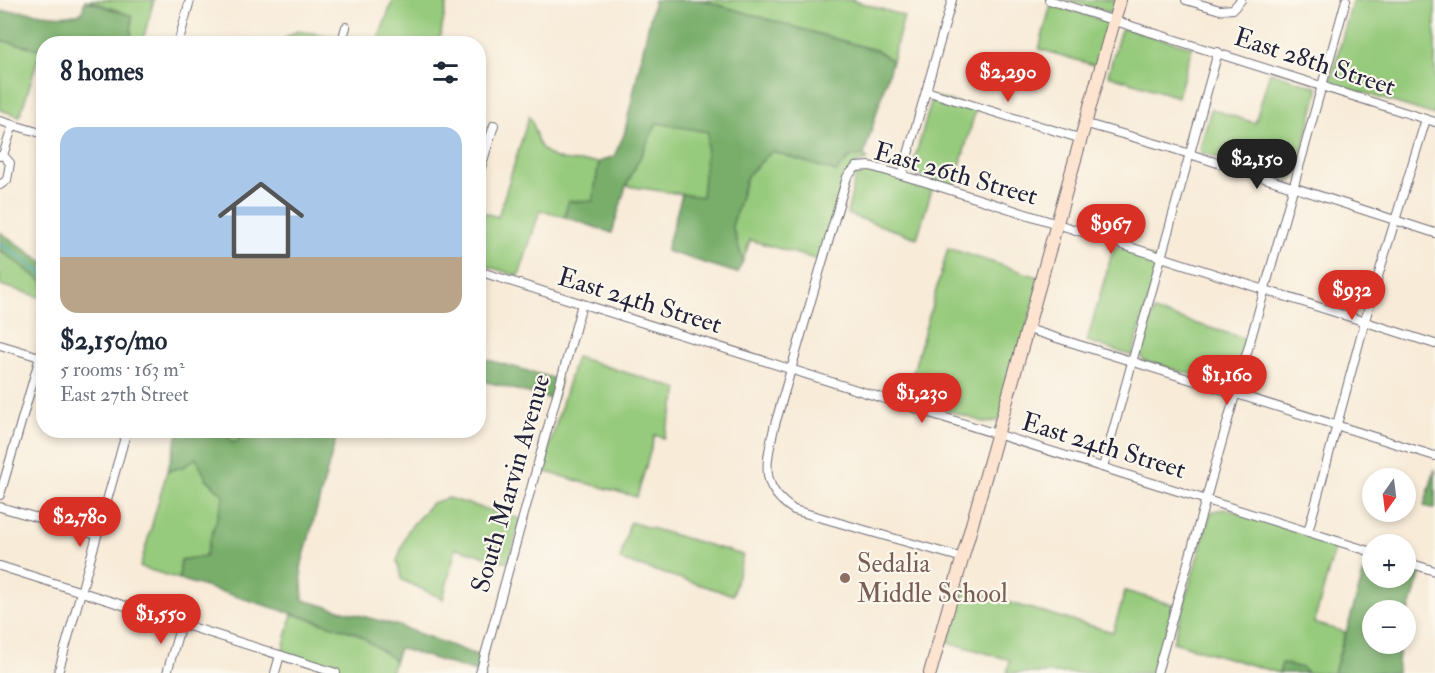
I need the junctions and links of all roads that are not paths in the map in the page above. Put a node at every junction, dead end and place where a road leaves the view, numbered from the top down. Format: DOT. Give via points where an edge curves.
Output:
graph roads {
  1 [pos="190,0"];
  2 [pos="952,0"];
  3 [pos="1049,0"];
  4 [pos="1120,0"];
  5 [pos="1186,0"];
  6 [pos="1241,0"];
  7 [pos="1346,0"];
  8 [pos="1114,20"];
  9 [pos="346,27"];
  10 [pos="180,36"];
  11 [pos="343,36"];
  12 [pos="1218,52"];
  13 [pos="1322,86"];
  14 [pos="926,91"];
  15 [pos="0,121"];
  16 [pos="1431,121"];
  17 [pos="1087,124"];
  18 [pos="13,125"];
  19 [pos="494,125"];
  20 [pos="36,132"];
  21 [pos="1082,139"];
  22 [pos="486,147"];
  23 [pos="1190,154"];
  24 [pos="2,155"];
  25 [pos="902,175"];
  26 [pos="0,185"];
  27 [pos="1293,188"];
  28 [pos="1395,222"];
  29 [pos="1057,224"];
  30 [pos="1435,233"];
  31 [pos="1161,257"];
  32 [pos="486,274"];
  33 [pos="1263,290"];
  34 [pos="582,304"];
  35 [pos="1365,322"];
  36 [pos="1028,329"];
  37 [pos="1435,344"];
  38 [pos="0,345"];
  39 [pos="36,356"];
  40 [pos="1132,362"];
  41 [pos="791,369"];
  42 [pos="36,375"];
  43 [pos="1234,395"];
  44 [pos="1337,426"];
  45 [pos="998,434"];
  46 [pos="126,438"];
  47 [pos="1435,456"];
  48 [pos="1103,467"];
  49 [pos="0,495"];
  50 [pos="1204,499"];
  51 [pos="0,507"];
  52 [pos="1308,532"];
  53 [pos="97,535"];
  54 [pos="1362,549"];
  55 [pos="963,558"];
  56 [pos="1416,565"];
  57 [pos="0,566"];
  58 [pos="1435,571"];
  59 [pos="81,592"];
  60 [pos="181,624"];
  61 [pos="280,655"];
  62 [pos="58,673"];
  63 [pos="167,673"];
  64 [pos="275,673"];
  65 [pos="336,673"];
  66 [pos="480,673"];
  67 [pos="930,673"];
  68 [pos="1157,673"];
  1 -- 10 [label="street"];
  2 -- 14 [label="street"];
  3 -- 8 [label="street, East 28th Street"];
  4 -- 8 [label="main road"];
  5 -- 6 [label="street" via="1220,10 1233,9"];
  7 -- 13 [label="street"];
  8 -- 12 [label="street, East 28th Street"];
  8 -- 17 [label="main road"];
  9 -- 11 [label="street"];
  12 -- 13 [label="street, East 28th Street"];
  12 -- 23 [label="street"];
  13 -- 16 [label="street, East 28th Street"];
  13 -- 27 [label="street"];
  14 -- 21 [label="street"];
  14 -- 25 [label="street"];
  15 -- 18 [label="street"];
  16 -- 28 [label="street"];
  17 -- 21 [label="main road"];
  17 -- 23 [label="street"];
  18 -- 20 [label="street"];
  18 -- 24 [label="street"];
  19 -- 22 [label="street"];
  21 -- 29 [label="main road"];
  23 -- 27 [label="street"];
  23 -- 31 [label="street"];
  24 -- 26 [label="street" via="10,164 10,172"];
  25 -- 29 [label="street, East 26th Street"];
  25 -- 41 [label="street, East 26th Street" via="862,165 851,170"];
  27 -- 28 [label="street"];
  27 -- 33 [label="street"];
  28 -- 30 [label="street"];
  28 -- 35 [label="street"];
  29 -- 31 [label="street, East 26th Street"];
  29 -- 36 [label="main road"];
  31 -- 33 [label="street, East 26th Street"];
  31 -- 40 [label="street"];
  32 -- 34 [label="street, East 24th Street"];
  33 -- 35 [label="street, East 26th Street"];
  33 -- 43 [label="street"];
  34 -- 41 [label="street, East 24th Street"];
  34 -- 66 [label="street, South Marvin Avenue"];
  35 -- 37 [label="street, East 26th Street"];
  35 -- 44 [label="street"];
  36 -- 40 [label="street"];
  36 -- 45 [label="main road"];
  38 -- 39 [label="street"];
  40 -- 43 [label="street"];
  40 -- 48 [label="street"];
  41 -- 45 [label="street, East 24th Street"];
  41 -- 55 [label="street, East 26th Street" via="766,463 768,482 778,500 815,517"];
  42 -- 49 [label="street"];
  43 -- 44 [label="street"];
  43 -- 50 [label="street"];
  44 -- 47 [label="street"];
  44 -- 52 [label="street"];
  45 -- 48 [label="street, East 24th Street"];
  45 -- 55 [label="main road"];
  46 -- 53 [label="street"];
  48 -- 50 [label="street, East 24th Street"];
  50 -- 52 [label="street, East 24th Street"];
  50 -- 68 [label="street"];
  51 -- 53 [label="street"];
  52 -- 54 [label="street, East 24th Street"];
  53 -- 59 [label="street"];
  55 -- 67 [label="main road"];
  56 -- 58 [label="street"];
  57 -- 59 [label="street"];
  59 -- 60 [label="street"];
  59 -- 62 [label="street"];
  60 -- 61 [label="street"];
  60 -- 63 [label="street"];
  61 -- 64 [label="street"];
  61 -- 65 [label="street"];
}
